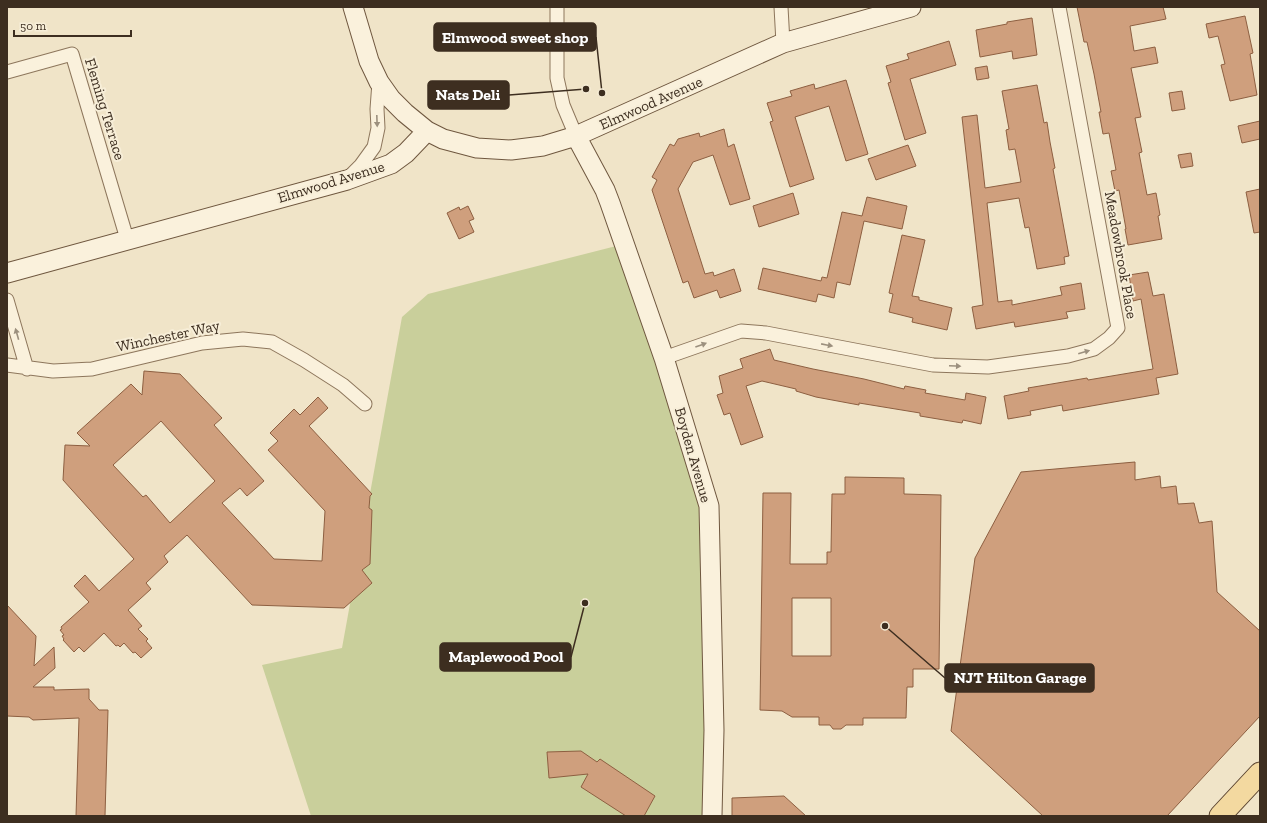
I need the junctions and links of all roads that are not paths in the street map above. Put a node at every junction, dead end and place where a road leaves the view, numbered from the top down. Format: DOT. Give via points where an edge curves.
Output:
graph roads {
  1 [pos="353,7"];
  2 [pos="557,7"];
  3 [pos="781,7"];
  4 [pos="910,7"];
  5 [pos="1059,7"];
  6 [pos="783,43"];
  7 [pos="7,72"];
  8 [pos="379,82"];
  9 [pos="427,131"];
  10 [pos="576,136"];
  11 [pos="347,180"];
  12 [pos="128,239"];
  13 [pos="7,273"];
  14 [pos="7,300"];
  15 [pos="664,358"];
  16 [pos="7,365"];
  17 [pos="27,369"];
  18 [pos="365,404"];
  19 [pos="1260,773"];
  20 [pos="712,816"];
  21 [pos="1220,816"];
  1 -- 8 [label="street" via="369,61"];
  2 -- 10 [label="street" via="557,78 563,105"];
  3 -- 6 [label="street"];
  4 -- 6 [label="street, Elmwood Avenue"];
  15 -- 5 [label="street, Meadowbrook Place, one-way" via="741,331 766,333 933,365 988,367 1068,356 1094,349 1109,338 1118,328"];
  6 -- 10 [label="street, Elmwood Avenue"];
  7 -- 12 [label="street, Fleming Terrace" via="72,54"];
  8 -- 9 [label="street" via="391,99"];
  8 -- 11 [label="street, one-way" via="378,128 374,147"];
  9 -- 10 [label="street, Elmwood Avenue" via="443,139 477,148 511,150 542,146"];
  9 -- 11 [label="street, Elmwood Avenue" via="406,153 391,164"];
  10 -- 15 [label="street, Boyden Avenue" via="605,190"];
  11 -- 12 [label="street, Elmwood Avenue"];
  12 -- 13 [label="street, Elmwood Avenue"];
  17 -- 14 [label="street, one-way"];
  15 -- 20 [label="street, Boyden Avenue" via="709,506 714,730"];
  16 -- 17 [label="street, Winchester Way"];
  17 -- 18 [label="street, Winchester Way" via="92,369 202,343 243,339 272,342 343,385"];
  19 -- 21 [label="main road"];
}
